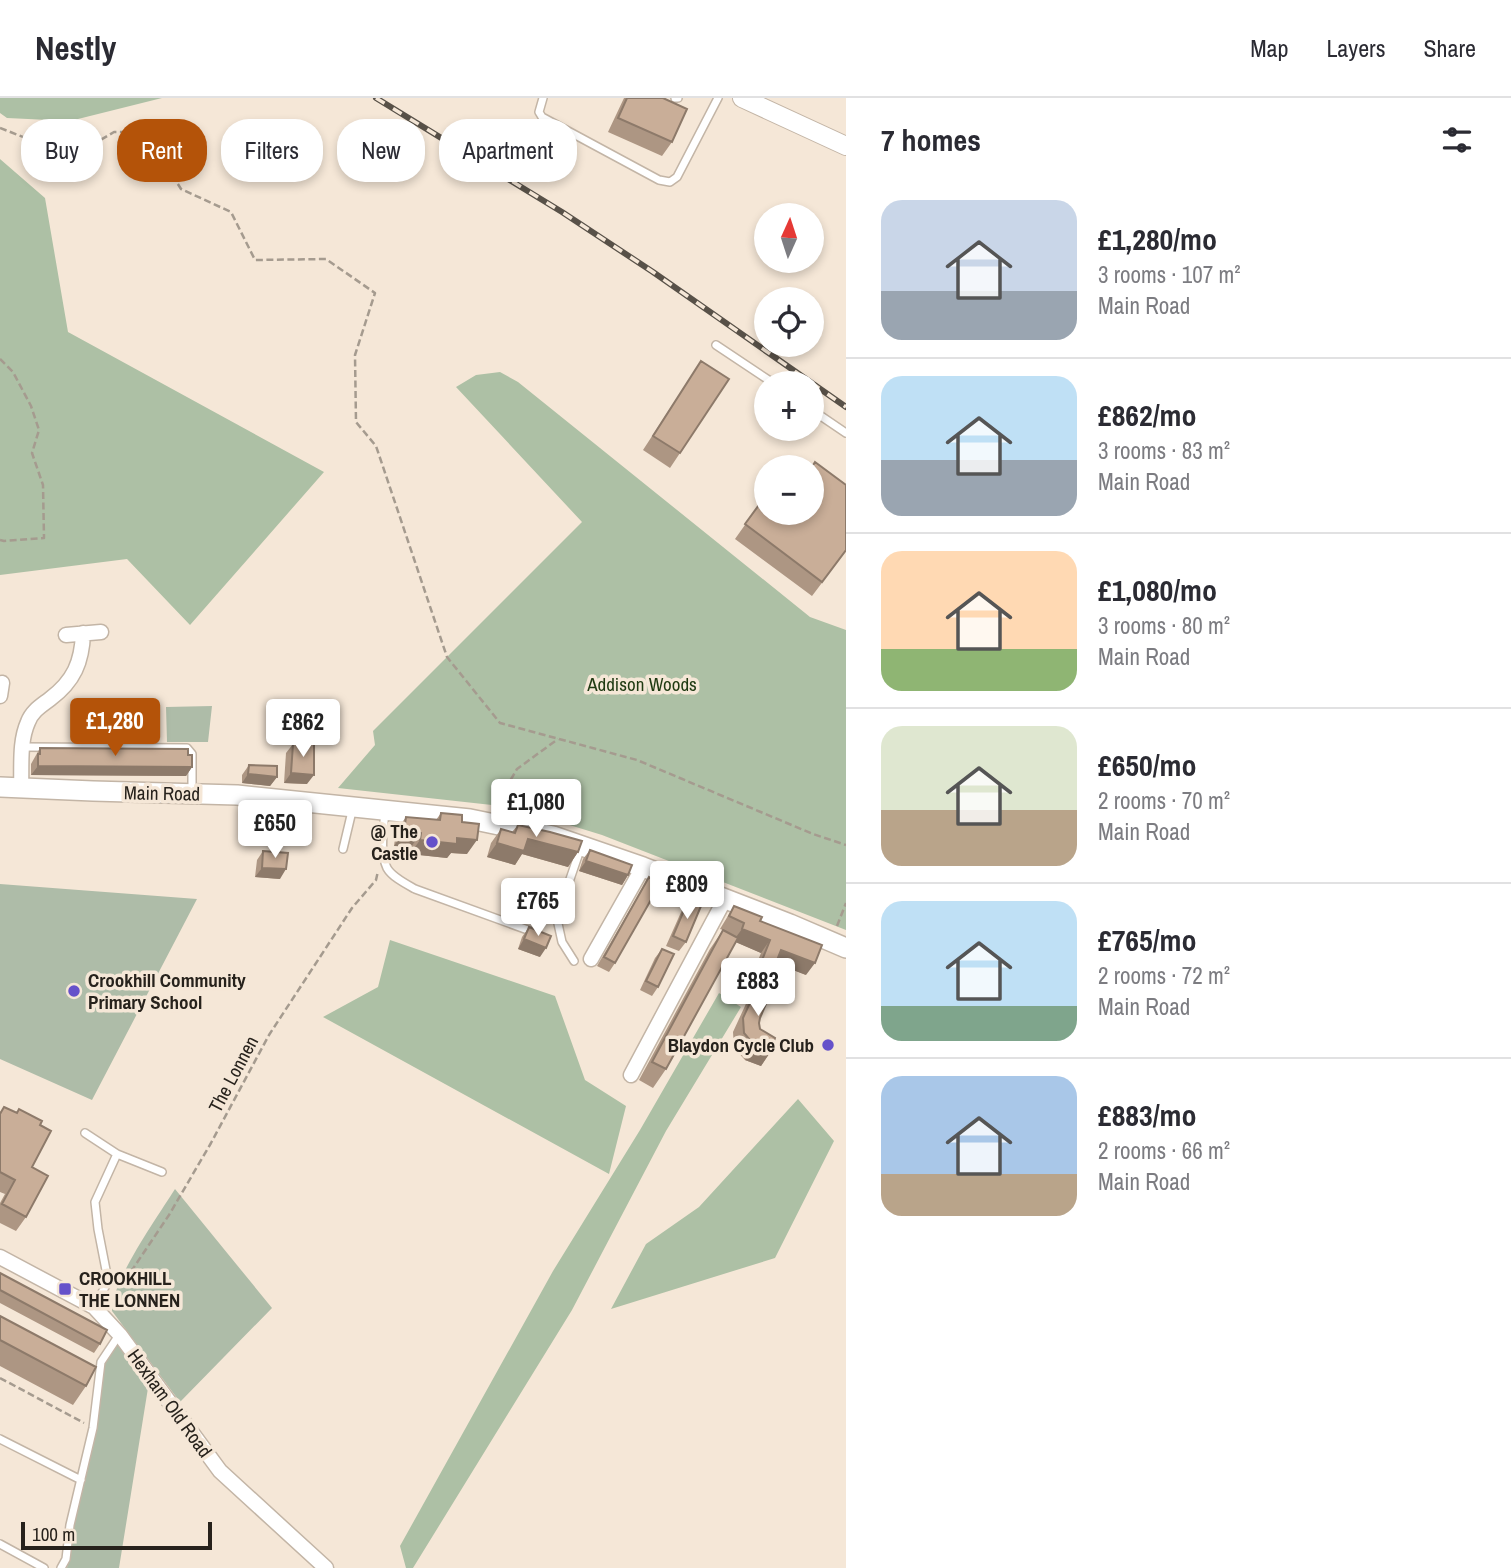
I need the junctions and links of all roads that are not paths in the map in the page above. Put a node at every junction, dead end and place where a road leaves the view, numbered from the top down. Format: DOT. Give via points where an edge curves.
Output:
graph roads {
  1 [pos="544,98"];
  2 [pos="718,98"];
  3 [pos="743,98"];
  4 [pos="846,146"];
  5 [pos="716,345"];
  6 [pos="755,371"];
  7 [pos="824,418"];
  8 [pos="846,433"];
  9 [pos="101,632"];
  10 [pos="83,633"];
  11 [pos="66,635"];
  12 [pos="22,747"];
  13 [pos="0,787"];
  14 [pos="21,788"];
  15 [pos="192,794"];
  16 [pos="353,806"];
  17 [pos="385,810"];
  18 [pos="581,846"];
  19 [pos="343,849"];
  20 [pos="643,867"];
  21 [pos="725,899"];
  22 [pos="538,934"];
  23 [pos="838,945"];
  24 [pos="591,959"];
  25 [pos="574,961"];
  26 [pos="631,1075"];
  27 [pos="85,1133"];
  28 [pos="117,1154"];
  29 [pos="162,1172"];
  30 [pos="0,1257"];
  31 [pos="94,1307"];
  32 [pos="120,1335"];
  33 [pos="86,1368"];
  34 [pos="98,1375"];
  35 [pos="0,1439"];
  36 [pos="81,1480"];
  37 [pos="0,1544"];
  38 [pos="44,1568"];
  39 [pos="61,1568"];
  40 [pos="326,1568"];
  1 -- 2 [label="lane" via="539,112 542,117 670,182 677,177"];
  3 -- 4 [label="street"];
  5 -- 6 [label="lane"];
  7 -- 8 [label="lane"];
  9 -- 10 [label="street"];
  10 -- 11 [label="street"];
  10 -- 12 [label="street" via="80,663 61,690 28,720"];
  12 -- 14 [label="street"];
  12 -- 15 [label="lane" via="187,748 192,754"];
  13 -- 14 [label="main road, Main Road"];
  14 -- 15 [label="main road, Main Road"];
  15 -- 16 [label="main road, Main Road"];
  16 -- 17 [label="main road, Main Road"];
  16 -- 19 [label="lane"];
  17 -- 18 [label="main road, Main Road" via="470,819"];
  17 -- 22 [label="lane" via="383,851 388,870 401,881"];
  18 -- 20 [label="main road, Main Road"];
  18 -- 25 [label="lane" via="558,900 562,942"];
  20 -- 21 [label="main road, Main Road"];
  20 -- 24 [label="street"];
  21 -- 23 [label="main road, Main Road"];
  21 -- 26 [label="street"];
  27 -- 28 [label="lane"];
  28 -- 29 [label="lane"];
  28 -- 31 [label="lane" via="95,1202 106,1270 105,1287"];
  30 -- 31 [label="street, Hexham Old Road"];
  31 -- 32 [label="street, Hexham Old Road"];
  32 -- 34 [label="lane" via="101,1362"];
  32 -- 40 [label="street, Hexham Old Road" via="220,1471"];
  33 -- 34 [label="lane"];
  34 -- 36 [label="lane" via="93,1428"];
  35 -- 36 [label="lane"];
  36 -- 39 [label="lane"];
  37 -- 38 [label="lane"];
}
